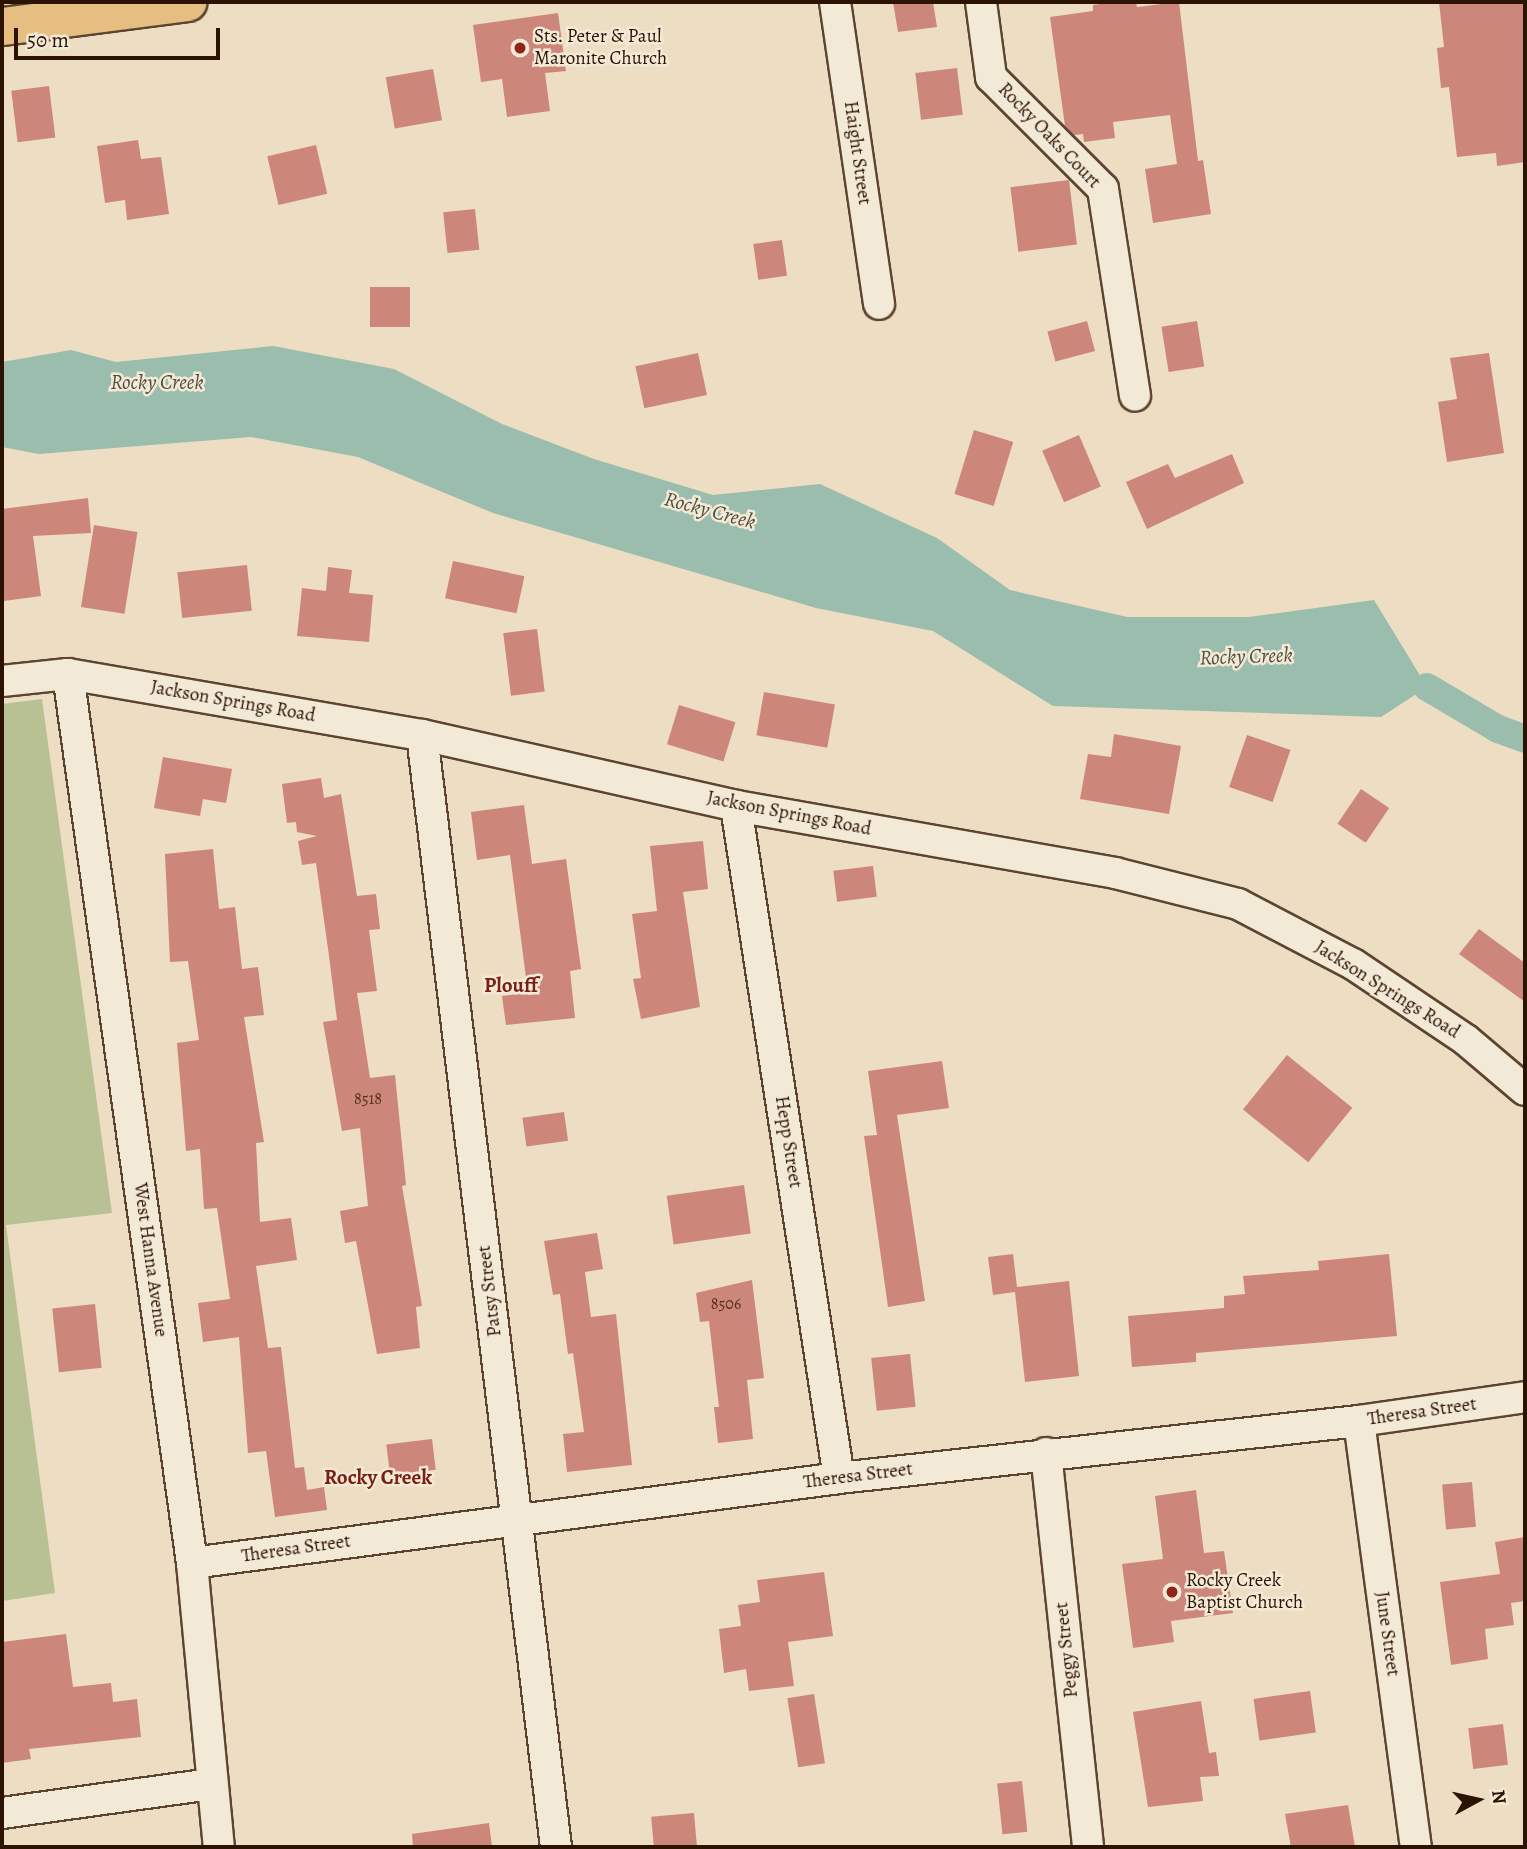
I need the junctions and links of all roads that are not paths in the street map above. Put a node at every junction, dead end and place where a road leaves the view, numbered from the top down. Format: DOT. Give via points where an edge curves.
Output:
graph roads {
  1 [pos="187,2"];
  2 [pos="835,2"];
  3 [pos="981,2"];
  4 [pos="2,26"];
  5 [pos="878,304"];
  6 [pos="1135,396"];
  7 [pos="68,674"];
  8 [pos="2,681"];
  9 [pos="422,735"];
  10 [pos="736,806"];
  11 [pos="1525,1090"];
  12 [pos="1525,1397"];
  13 [pos="1359,1421"];
  14 [pos="1045,1453"];
  15 [pos="839,1478"];
  16 [pos="517,1520"];
  17 [pos="192,1563"];
  18 [pos="210,1784"];
  19 [pos="2,1813"];
  20 [pos="219,1847"];
  21 [pos="556,1847"];
  22 [pos="1088,1847"];
  23 [pos="1416,1847"];
  1 -- 4 [label="main road"];
  2 -- 5 [label="street, Haight Street"];
  3 -- 6 [label="street, Rocky Oaks Court" via="991,77 1103,190"];
  7 -- 8 [label="street, Jackson Springs Road"];
  7 -- 9 [label="street, Jackson Springs Road"];
  7 -- 17 [label="street, West Hanna Avenue"];
  9 -- 10 [label="street, Jackson Springs Road"];
  9 -- 16 [label="street, Patsy Street"];
  10 -- 11 [label="street, Jackson Springs Road" via="1115,873 1238,904 1353,964 1466,1040"];
  10 -- 15 [label="street, Hepp Street"];
  12 -- 13 [label="street, Theresa Street"];
  13 -- 14 [label="street, Theresa Street"];
  13 -- 23 [label="street, June Street"];
  14 -- 15 [label="street, Theresa Street"];
  14 -- 22 [label="street, Peggy Street"];
  15 -- 16 [label="street, Theresa Street"];
  16 -- 17 [label="street, Theresa Street"];
  16 -- 21 [label="street, Patsy Street"];
  17 -- 18 [label="street, West Hanna Avenue"];
  18 -- 19 [label="street"];
  18 -- 20 [label="street, West Hanna Avenue"];
}
